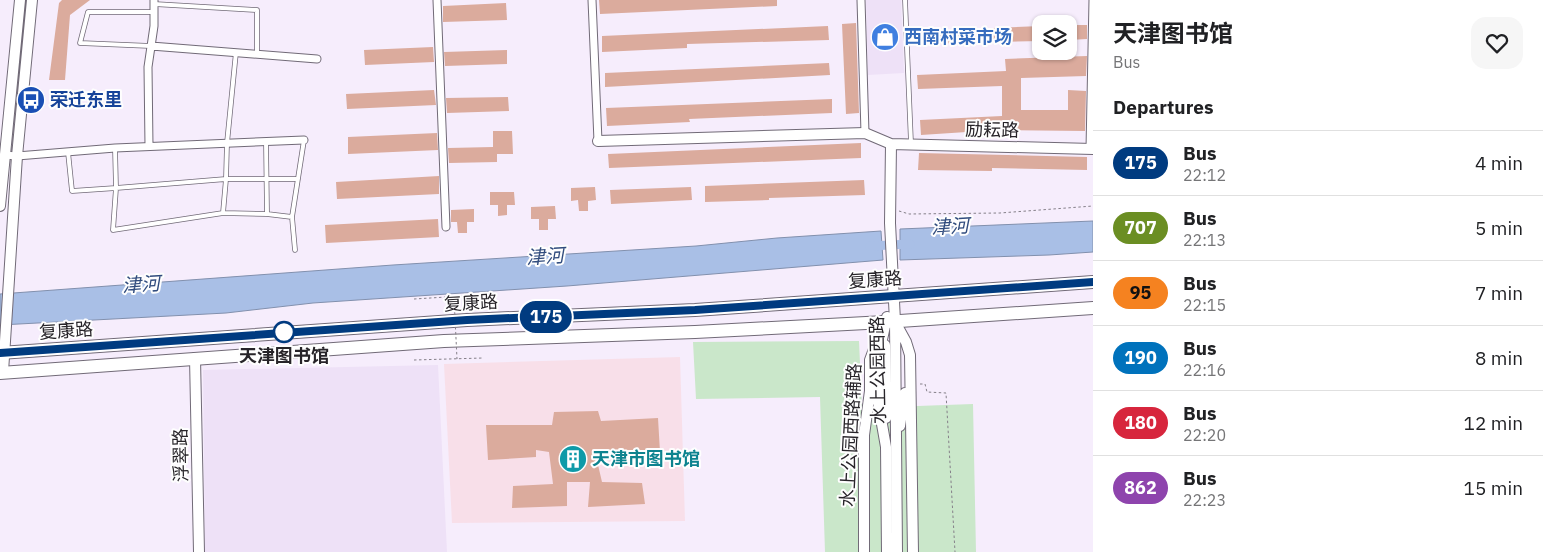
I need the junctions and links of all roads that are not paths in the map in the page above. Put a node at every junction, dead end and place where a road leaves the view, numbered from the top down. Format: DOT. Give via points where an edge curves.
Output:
graph roads {
  1 [pos="20,0"];
  2 [pos="32,0"];
  3 [pos="437,0"];
  4 [pos="592,0"];
  5 [pos="861,0"];
  6 [pos="905,0"];
  7 [pos="1093,0"];
  8 [pos="154,5"];
  9 [pos="151,46"];
  10 [pos="236,52"];
  11 [pos="257,54"];
  12 [pos="317,59"];
  13 [pos="865,133"];
  14 [pos="304,140"];
  15 [pos="266,141"];
  16 [pos="598,141"];
  17 [pos="227,143"];
  18 [pos="891,144"];
  19 [pos="911,145"];
  20 [pos="149,146"];
  21 [pos="115,148"];
  22 [pos="1092,149"];
  23 [pos="68,152"];
  24 [pos="4,155"];
  25 [pos="18,156"];
  26 [pos="226,179"];
  27 [pos="266,179"];
  28 [pos="298,180"];
  29 [pos="116,188"];
  30 [pos="0,206"];
  31 [pos="223,213"];
  32 [pos="267,214"];
  33 [pos="292,217"];
  34 [pos="446,227"];
  35 [pos="295,250"];
  36 [pos="1093,282"];
  37 [pos="893,296"];
  38 [pos="1093,308"];
  39 [pos="890,322"];
  40 [pos="2,353"];
  41 [pos="195,358"];
  42 [pos="1,372"];
  43 [pos="891,446"];
  44 [pos="199,552"];
  45 [pos="864,552"];
  46 [pos="888,552"];
  47 [pos="897,552"];
  48 [pos="913,552"];
  1 -- 24 [label="street"];
  2 -- 25 [label="street"];
  3 -- 34 [label="street"];
  4 -- 16 [label="street"];
  5 -- 13 [label="street"];
  6 -- 19 [label="lane"];
  7 -- 22 [label="street"];
  8 -- 9 [label="street"];
  8 -- 9 [label="lane" via="88,12 80,44"];
  8 -- 11 [label="lane" via="257,10"];
  9 -- 10 [label="street"];
  9 -- 20 [label="street" via="148,67"];
  10 -- 11 [label="street"];
  10 -- 17 [label="lane"];
  11 -- 12 [label="street"];
  13 -- 16 [label="street"];
  13 -- 18 [label="street"];
  14 -- 15 [label="street"];
  14 -- 28 [label="lane"];
  15 -- 17 [label="street"];
  15 -- 27 [label="lane"];
  17 -- 20 [label="street"];
  17 -- 26 [label="lane"];
  18 -- 19 [label="street, 励耘路"];
  18 -- 37 [label="street, 水上公园西路"];
  19 -- 22 [label="street, 励耘路"];
  20 -- 21 [label="street"];
  21 -- 23 [label="street"];
  21 -- 29 [label="lane"];
  23 -- 25 [label="street"];
  23 -- 29 [label="lane" via="72,191"];
  24 -- 25 [label="street"];
  24 -- 30 [label="street"];
  25 -- 40 [label="street"];
  26 -- 27 [label="lane"];
  26 -- 29 [label="lane"];
  26 -- 31 [label="lane"];
  27 -- 28 [label="lane"];
  27 -- 32 [label="lane"];
  28 -- 33 [label="lane"];
  29 -- 31 [label="lane" via="113,230"];
  31 -- 32 [label="lane"];
  32 -- 33 [label="lane"];
  33 -- 35 [label="lane"];
  36 -- 37 [label="highway, 复康路"];
  37 -- 39 [label="street, 水上公园西路"];
  37 -- 40 [label="highway, 复康路" via="695,310 467,320"];
  38 -- 39 [label="highway, 复康路"];
  39 -- 41 [label="highway, 复康路" via="444,341"];
  39 -- 43 [label="street, 水上公园西路"];
  39 -- 43 [label="street, 水上公园西路" via="877,362 877,396"];
  39 -- 45 [label="street, 水上公园西路辅路" via="870,360 864,435"];
  39 -- 48 [label="street" via="906,342 910,355"];
  40 -- 42 [label="street"];
  41 -- 42 [label="highway, 复康路"];
  41 -- 44 [label="street, 浮翠路"];
  43 -- 46 [label="street, 水上公园西路"];
  43 -- 47 [label="street, 水上公园西路"];
}
